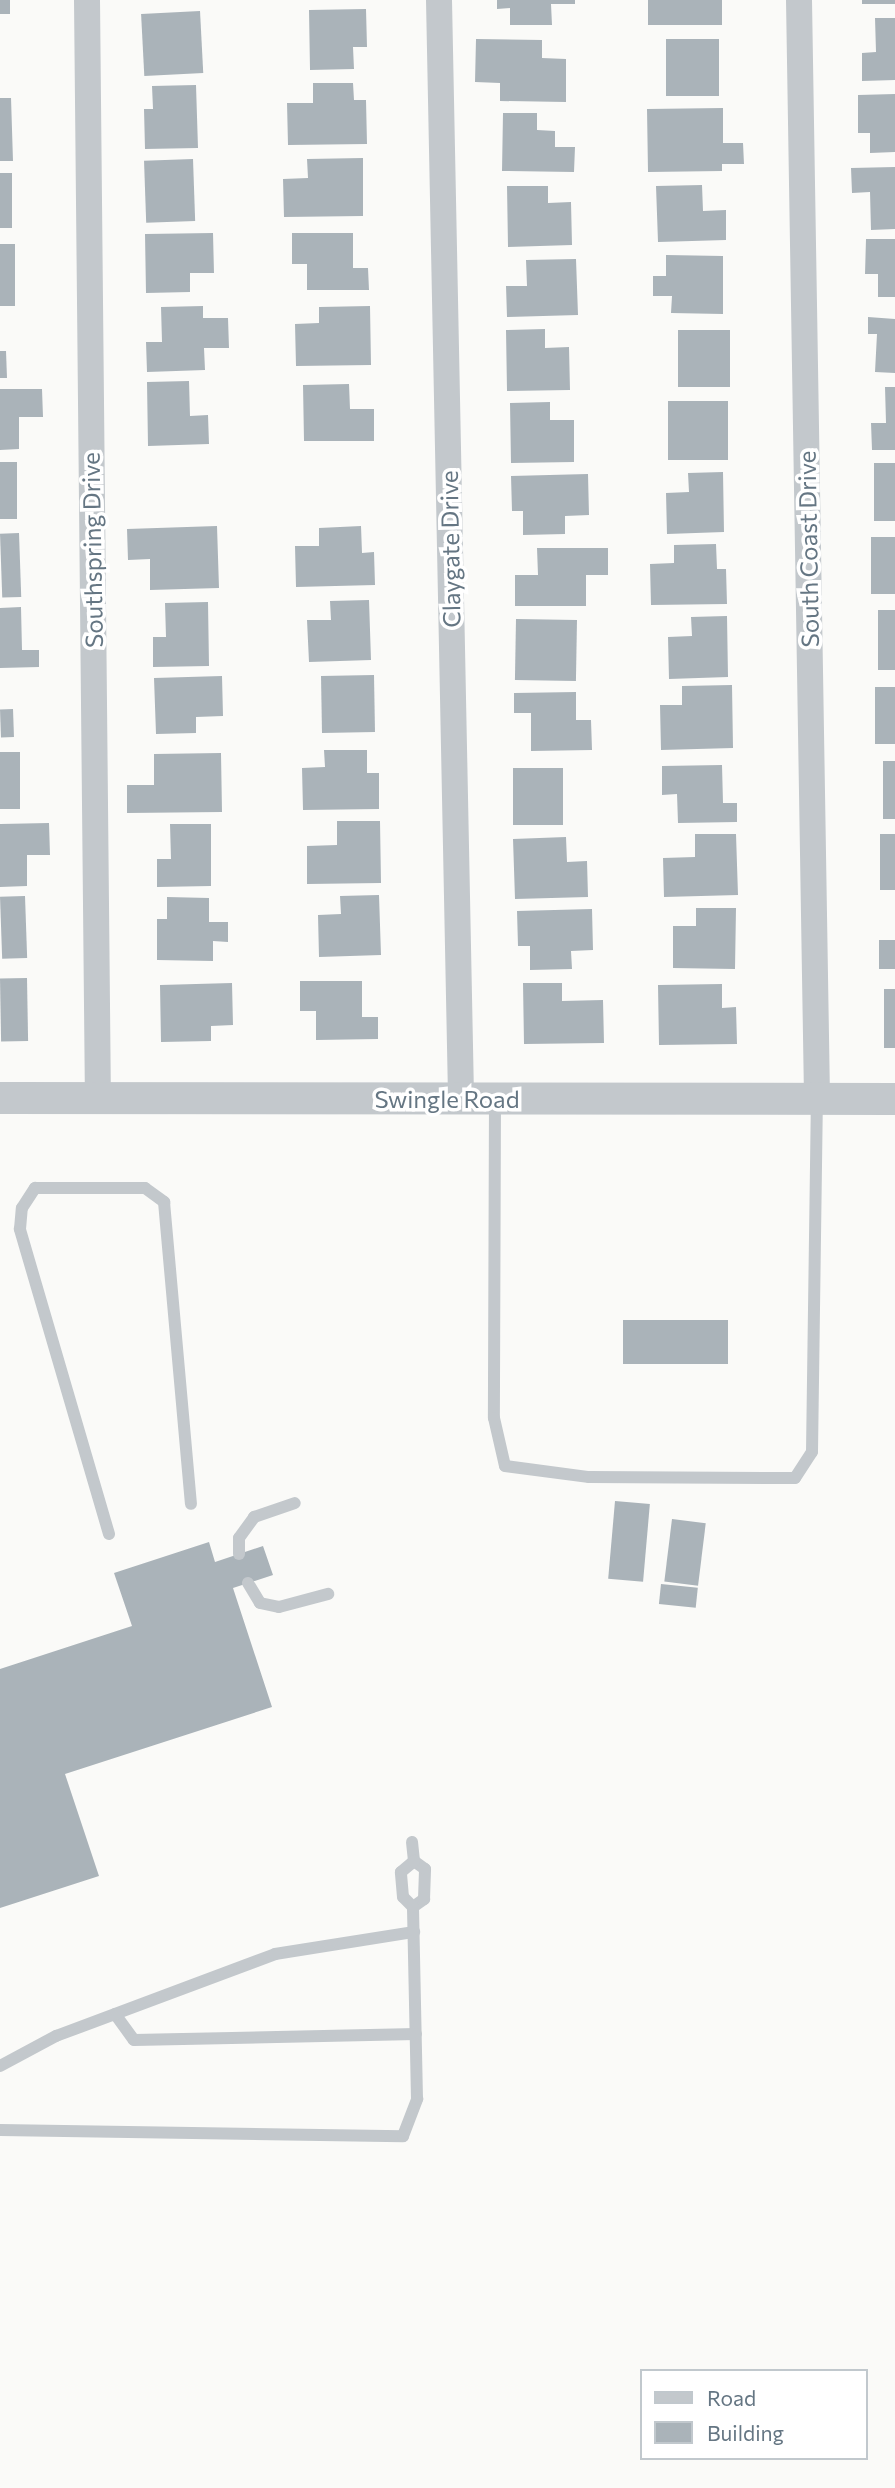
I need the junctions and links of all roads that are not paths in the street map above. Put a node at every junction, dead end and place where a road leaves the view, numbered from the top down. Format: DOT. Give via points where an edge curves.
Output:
graph roads {
  1 [pos="87,0"];
  2 [pos="439,0"];
  3 [pos="799,0"];
  4 [pos="0,1098"];
  5 [pos="817,1098"];
  6 [pos="98,1099"];
  7 [pos="461,1099"];
  8 [pos="495,1099"];
  9 [pos="895,1099"];
  10 [pos="295,1503"];
  11 [pos="191,1504"];
  12 [pos="108,1534"];
  13 [pos="239,1554"];
  14 [pos="248,1583"];
  15 [pos="328,1594"];
  16 [pos="412,1842"];
  17 [pos="414,1861"];
  18 [pos="413,1907"];
  19 [pos="414,1932"];
  20 [pos="114,2014"];
  21 [pos="416,2034"];
  22 [pos="0,2066"];
  23 [pos="0,2130"];
  1 -- 6 [label="street, Southspring Drive"];
  2 -- 7 [label="street, Claygate Drive"];
  3 -- 5 [label="street, South Coast Drive"];
  4 -- 6 [label="street, Swingle Road"];
  5 -- 8 [label="street, Swingle Road"];
  5 -- 8 [label="lane" via="812,1452 795,1478 589,1477 505,1466 494,1418"];
  5 -- 9 [label="street, Swingle Road"];
  6 -- 7 [label="street, Swingle Road"];
  7 -- 8 [label="street, Swingle Road"];
  10 -- 13 [label="lane" via="254,1517 239,1538"];
  11 -- 12 [label="lane" via="164,1202 145,1188 35,1188 22,1208 20,1229"];
  14 -- 15 [label="lane" via="260,1603 279,1608"];
  16 -- 17 [label="lane"];
  17 -- 18 [label="lane" via="401,1872 402,1896"];
  17 -- 18 [label="lane" via="425,1869 424,1899"];
  18 -- 19 [label="lane"];
  19 -- 20 [label="lane" via="275,1954"];
  19 -- 21 [label="lane"];
  20 -- 21 [label="lane" via="134,2040"];
  20 -- 22 [label="lane"];
  21 -- 23 [label="lane" via="417,2099 402,2136"];
}
